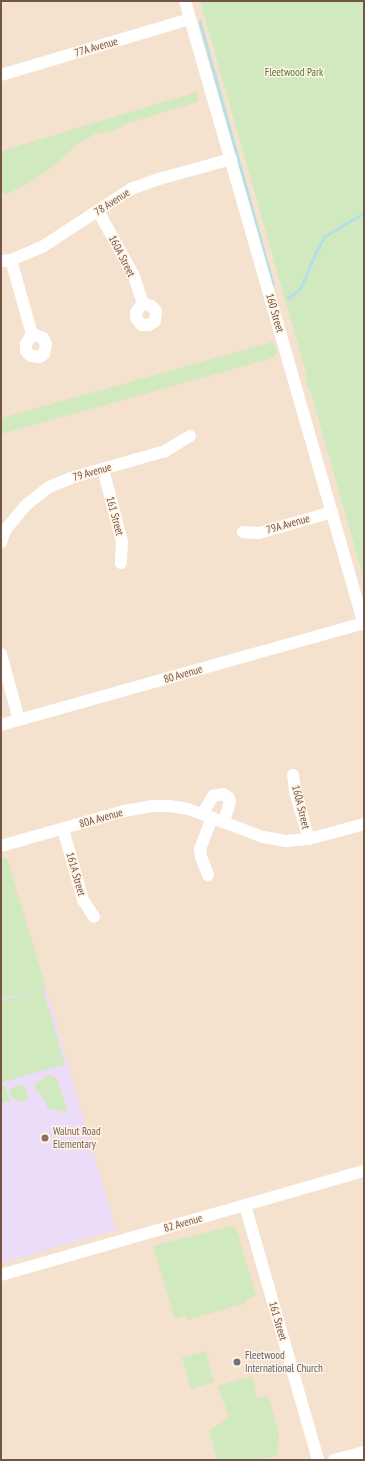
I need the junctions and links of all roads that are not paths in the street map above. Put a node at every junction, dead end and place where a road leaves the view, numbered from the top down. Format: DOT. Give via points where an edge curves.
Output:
graph roads {
  1 [pos="185,1"];
  2 [pos="190,19"];
  3 [pos="1,75"];
  4 [pos="231,159"];
  5 [pos="98,210"];
  6 [pos="6,260"];
  7 [pos="143,303"];
  8 [pos="32,334"];
  9 [pos="190,436"];
  10 [pos="103,469"];
  11 [pos="332,512"];
  12 [pos="4,527"];
  13 [pos="243,532"];
  14 [pos="1,542"];
  15 [pos="121,563"];
  16 [pos="364,624"];
  17 [pos="1,654"];
  18 [pos="19,720"];
  19 [pos="1,725"];
  20 [pos="293,775"];
  21 [pos="208,815"];
  22 [pos="224,822"];
  23 [pos="364,824"];
  24 [pos="63,829"];
  25 [pos="309,839"];
  26 [pos="1,846"];
  27 [pos="208,875"];
  28 [pos="94,917"];
  29 [pos="364,1171"];
  30 [pos="245,1205"];
  31 [pos="1,1275"];
  32 [pos="364,1452"];
  33 [pos="318,1460"];
  34 [pos="334,1460"];
  1 -- 2 [label="street, 160 Street"];
  2 -- 3 [label="street, 77A Avenue"];
  2 -- 4 [label="street, 160 Street"];
  4 -- 5 [label="street, 78 Avenue" via="142,184"];
  4 -- 11 [label="street, 160 Street"];
  5 -- 6 [label="street, 78 Avenue" via="42,247"];
  5 -- 7 [label="street, 160A Street" via="134,276"];
  6 -- 8 [label="street"];
  9 -- 10 [label="street, 79 Avenue" via="165,451"];
  10 -- 12 [label="street, 79 Avenue" via="49,487 32,499"];
  10 -- 15 [label="street, 161 Street" via="122,542"];
  11 -- 13 [label="street, 79A Avenue" via="259,533"];
  11 -- 16 [label="street, 160 Street"];
  12 -- 14 [label="street"];
  16 -- 18 [label="street, 80 Avenue"];
  17 -- 18 [label="street"];
  18 -- 19 [label="street, 80 Avenue"];
  20 -- 25 [label="street, 160A Street" via="295,792"];
  21 -- 22 [label="street, 80A Avenue"];
  21 -- 22 [label="street" via="213,796 223,794 230,802"];
  21 -- 24 [label="street, 80A Avenue" via="170,806 151,806"];
  21 -- 27 [label="street" via="200,849"];
  22 -- 25 [label="street, 80A Avenue" via="269,838 286,841"];
  23 -- 25 [label="street, 80A Avenue"];
  24 -- 26 [label="street, 80A Avenue"];
  24 -- 28 [label="street, 161A Street" via="83,900"];
  29 -- 30 [label="street, 82 Avenue"];
  30 -- 31 [label="street, 82 Avenue"];
  30 -- 33 [label="street, 161 Street"];
  32 -- 34 [label="street"];
}
